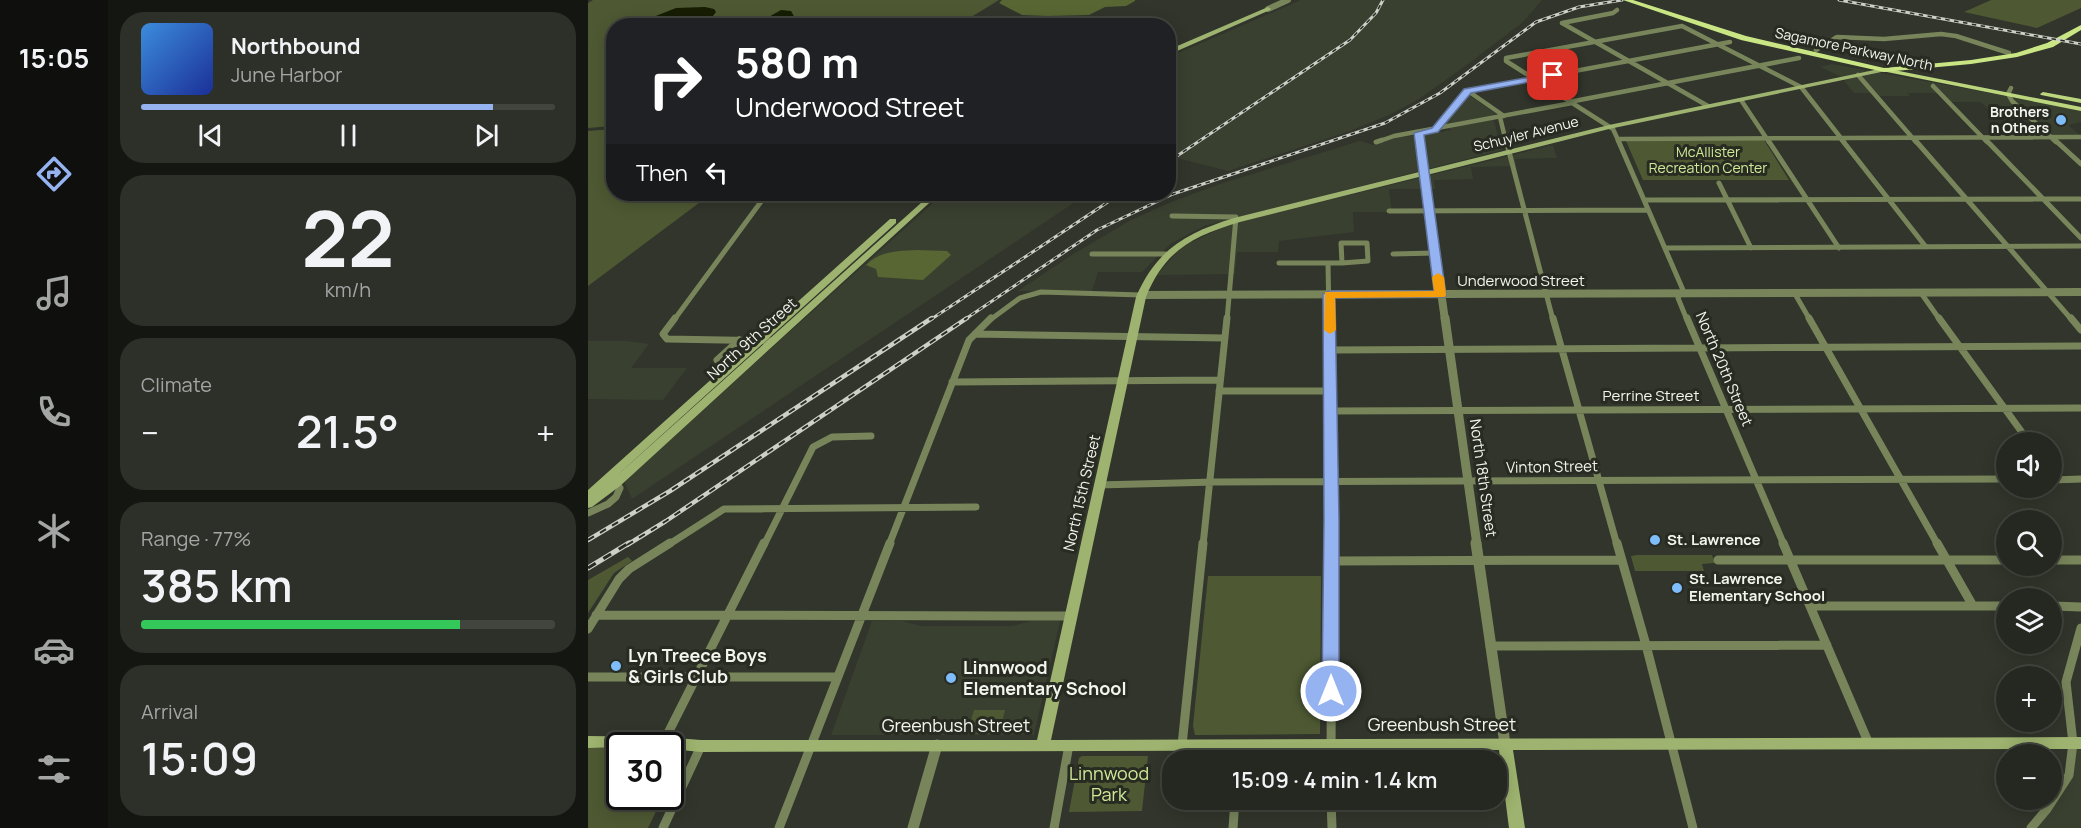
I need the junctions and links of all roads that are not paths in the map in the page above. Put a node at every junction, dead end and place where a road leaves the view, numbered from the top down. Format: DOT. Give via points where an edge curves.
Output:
graph roads {
  1 [pos="1288,0"];
  2 [pos="1626,0"];
  3 [pos="1649,0"];
  4 [pos="1266,5"];
  5 [pos="1617,10"];
  6 [pos="2081,19"];
  7 [pos="2081,27"];
  8 [pos="1592,41"];
  9 [pos="1730,42"];
  10 [pos="1176,45"];
  11 [pos="1716,45"];
  12 [pos="1176,49"];
  13 [pos="1816,50"];
  14 [pos="2009,53"];
  15 [pos="1798,58"];
  16 [pos="1629,61"];
  17 [pos="1853,64"];
  18 [pos="1756,65"];
  19 [pos="1934,66"];
  20 [pos="1901,69"];
  21 [pos="1884,70"];
  22 [pos="1860,74"];
  23 [pos="1942,76"];
  24 [pos="1534,79"];
  25 [pos="1665,82"];
  26 [pos="1934,86"];
  27 [pos="1801,87"];
  28 [pos="1468,91"];
  29 [pos="2009,91"];
  30 [pos="1741,100"];
  31 [pos="2081,101"];
  32 [pos="1571,102"];
  33 [pos="1708,106"];
  34 [pos="2081,109"];
  35 [pos="1502,117"];
  36 [pos="1608,127"];
  37 [pos="1435,130"];
  38 [pos="1419,133"];
  39 [pos="1983,137"];
  40 [pos="2052,137"];
  41 [pos="2081,137"];
  42 [pos="1767,138"];
  43 [pos="1839,138"];
  44 [pos="1913,138"];
  45 [pos="1618,139"];
  46 [pos="1376,142"];
  47 [pos="1510,152"];
  48 [pos="2081,164"];
  49 [pos="1424,173"];
  50 [pos="1719,183"];
  51 [pos="1889,199"];
  52 [pos="1967,199"];
  53 [pos="2043,199"];
  54 [pos="2081,199"];
  55 [pos="1644,200"];
  56 [pos="1726,200"];
  57 [pos="1807,200"];
  58 [pos="762,201"];
  59 [pos="917,201"];
  60 [pos="927,201"];
  61 [pos="1524,210"];
  62 [pos="1648,210"];
  63 [pos="1389,211"];
  64 [pos="1429,211"];
  65 [pos="1172,216"];
  66 [pos="1237,220"];
  67 [pos="2081,238"];
  68 [pos="2081,246"];
  69 [pos="1926,247"];
  70 [pos="2009,247"];
  71 [pos="1665,248"];
  72 [pos="1751,248"];
  73 [pos="1839,248"];
  74 [pos="1435,253"];
  75 [pos="1092,254"];
  76 [pos="1166,254"];
  77 [pos="1393,254"];
  78 [pos="1279,263"];
  79 [pos="1328,263"];
  80 [pos="1342,263"];
  81 [pos="2048,292"];
  82 [pos="2081,292"];
  83 [pos="1921,293"];
  84 [pos="1329,294"];
  85 [pos="1547,294"];
  86 [pos="1679,294"];
  87 [pos="1795,294"];
  88 [pos="1142,295"];
  89 [pos="1229,295"];
  90 [pos="1440,295"];
  91 [pos="2081,330"];
  92 [pos="975,334"];
  93 [pos="1132,337"];
  94 [pos="1225,338"];
  95 [pos="739,340"];
  96 [pos="759,340"];
  97 [pos="772,341"];
  98 [pos="2081,346"];
  99 [pos="1561,348"];
  100 [pos="1700,348"];
  101 [pos="1960,348"];
  102 [pos="1449,349"];
  103 [pos="1828,349"];
  104 [pos="1330,350"];
  105 [pos="732,365"];
  106 [pos="1220,380"];
  107 [pos="1122,381"];
  108 [pos="952,382"];
  109 [pos="1219,391"];
  110 [pos="1329,391"];
  111 [pos="1862,408"];
  112 [pos="2004,408"];
  113 [pos="2081,408"];
  114 [pos="1726,409"];
  115 [pos="1456,410"];
  116 [pos="1578,410"];
  117 [pos="1330,411"];
  118 [pos="2022,432"];
  119 [pos="871,436"];
  120 [pos="2062,478"];
  121 [pos="1903,479"];
  122 [pos="1996,479"];
  123 [pos="2081,479"];
  124 [pos="1598,480"];
  125 [pos="1757,480"];
  126 [pos="1330,481"];
  127 [pos="1468,481"];
  128 [pos="616,483"];
  129 [pos="1210,483"];
  130 [pos="1098,485"];
  131 [pos="588,496"];
  132 [pos="588,504"];
  133 [pos="782,507"];
  134 [pos="903,507"];
  135 [pos="976,507"];
  136 [pos="588,513"];
  137 [pos="1791,559"];
  138 [pos="1620,560"];
  139 [pos="1718,560"];
  140 [pos="1946,560"];
  141 [pos="1996,560"];
  142 [pos="2062,560"];
  143 [pos="2081,560"];
  144 [pos="1331,561"];
  145 [pos="1479,561"];
  146 [pos="1811,606"];
  147 [pos="1973,606"];
  148 [pos="1996,606"];
  149 [pos="2062,606"];
  150 [pos="2081,607"];
  151 [pos="596,615"];
  152 [pos="729,615"];
  153 [pos="862,615"];
  154 [pos="1070,616"];
  155 [pos="2081,628"];
  156 [pos="588,629"];
  157 [pos="1646,645"];
  158 [pos="1827,645"];
  159 [pos="1490,646"];
  160 [pos="588,677"];
  161 [pos="837,677"];
  162 [pos="696,678"];
  163 [pos="669,732"];
  164 [pos="588,742"];
  165 [pos="606,742"];
  166 [pos="2077,743"];
  167 [pos="1330,744"];
  168 [pos="1505,744"];
  169 [pos="1670,744"];
  170 [pos="1869,744"];
  171 [pos="684,745"];
  172 [pos="810,745"];
  173 [pos="937,745"];
  174 [pos="1042,745"];
  175 [pos="1069,745"];
  176 [pos="1182,745"];
  177 [pos="1238,745"];
  178 [pos="701,746"];
  179 [pos="1238,750"];
  180 [pos="1330,750"];
  181 [pos="1234,810"];
  182 [pos="1331,810"];
  183 [pos="663,828"];
  184 [pos="779,828"];
  185 [pos="913,828"];
  186 [pos="1054,828"];
  187 [pos="1233,828"];
  188 [pos="1332,828"];
  189 [pos="1517,828"];
  190 [pos="1693,828"];
  191 [pos="2031,828"];
  1 -- 4 [label="street"];
  2 -- 17 [label="highway, Sagamore Parkway North" via="1744,38"];
  3 -- 13 [label="highway, Sagamore Parkway North"];
  4 -- 10 [label="main road"];
  4 -- 12 [label="main road"];
  5 -- 8 [label="street" via="1562,23"];
  6 -- 14 [label="highway, Schuyler Avenue" via="2039,44"];
  7 -- 19 [label="highway, Schuyler Avenue" via="2050,45 2017,55"];
  8 -- 11 [label="street" via="1678,26"];
  8 -- 16 [label="street"];
  8 -- 24 [label="street, North 20th Street" via="1509,56 1506,61"];
  9 -- 11 [label="street"];
  11 -- 16 [label="street"];
  11 -- 18 [label="street"];
  13 -- 14 [label="street" via="1837,37 1884,39 1941,34"];
  13 -- 20 [label="highway, Sagamore Parkway North"];
  14 -- 20 [label="highway, Schuyler Avenue"];
  15 -- 18 [label="street"];
  16 -- 24 [label="street"];
  16 -- 25 [label="street"];
  17 -- 21 [label="highway, Sagamore Parkway North"];
  17 -- 22 [label="highway" via="1863,69"];
  18 -- 25 [label="street"];
  18 -- 27 [label="street"];
  19 -- 20 [label="highway, Schuyler Avenue"];
  19 -- 23 [label="highway"];
  20 -- 21 [label="highway, Schuyler Avenue"];
  20 -- 23 [label="main road, Sagamore Parkway North"];
  21 -- 22 [label="main road, Schuyler Avenue"];
  21 -- 29 [label="main road, Sagamore Parkway North"];
  22 -- 27 [label="main road, Schuyler Avenue"];
  22 -- 44 [label="street"];
  23 -- 29 [label="main road, Sagamore Parkway North"];
  24 -- 28 [label="street"];
  24 -- 32 [label="street, North 20th Street"];
  25 -- 32 [label="street"];
  25 -- 33 [label="street"];
  26 -- 39 [label="street"];
  27 -- 30 [label="main road, Schuyler Avenue"];
  27 -- 43 [label="street"];
  28 -- 35 [label="street"];
  28 -- 37 [label="street"];
  29 -- 31 [label="main road, Sagamore Parkway North"];
  29 -- 34 [label="main road, Sagamore Parkway North"];
  29 -- 40 [label="street" via="2018,107"];
  30 -- 33 [label="main road, Schuyler Avenue"];
  30 -- 42 [label="street"];
  32 -- 35 [label="street"];
  32 -- 36 [label="street, North 20th Street"];
  33 -- 36 [label="main road, Schuyler Avenue"];
  35 -- 37 [label="street"];
  35 -- 47 [label="street"];
  36 -- 45 [label="street, North 20th Street"];
  36 -- 47 [label="main road, Schuyler Avenue"];
  37 -- 38 [label="street"];
  38 -- 46 [label="street"];
  38 -- 49 [label="street, North 18th Street"];
  39 -- 40 [label="street"];
  39 -- 44 [label="street"];
  39 -- 53 [label="street"];
  40 -- 41 [label="street"];
  40 -- 48 [label="street"];
  42 -- 43 [label="street"];
  42 -- 45 [label="street"];
  42 -- 57 [label="street"];
  43 -- 44 [label="street"];
  43 -- 51 [label="street"];
  44 -- 52 [label="street"];
  45 -- 55 [label="street, North 20th Street"];
  47 -- 49 [label="main road, Schuyler Avenue"];
  47 -- 61 [label="street"];
  49 -- 64 [label="street, North 18th Street"];
  49 -- 66 [label="main road, Schuyler Avenue"];
  50 -- 56 [label="street"];
  51 -- 52 [label="street"];
  51 -- 57 [label="street"];
  51 -- 69 [label="street"];
  52 -- 53 [label="street"];
  52 -- 70 [label="street"];
  53 -- 54 [label="street"];
  53 -- 67 [label="street"];
  55 -- 56 [label="street"];
  55 -- 62 [label="street, North 20th Street"];
  56 -- 57 [label="street"];
  56 -- 72 [label="street"];
  57 -- 73 [label="street"];
  58 -- 95 [label="street" via="663,334 668,339"];
  59 -- 96 [label="main road, North 9th Street"];
  60 -- 97 [label="main road, North 9th Street"];
  61 -- 62 [label="street"];
  61 -- 64 [label="street"];
  61 -- 85 [label="street"];
  62 -- 71 [label="street, North 20th Street"];
  63 -- 64 [label="street"];
  64 -- 74 [label="street, North 18th Street"];
  65 -- 66 [label="street"];
  66 -- 76 [label="main road, Schuyler Avenue" via="1196,234"];
  66 -- 89 [label="street"];
  68 -- 70 [label="street"];
  69 -- 70 [label="street"];
  69 -- 73 [label="street"];
  70 -- 81 [label="street"];
  71 -- 72 [label="street"];
  71 -- 86 [label="street, North 20th Street" via="1683,291"];
  72 -- 73 [label="street"];
  74 -- 77 [label="street"];
  74 -- 90 [label="street, North 18th Street"];
  75 -- 76 [label="street"];
  76 -- 88 [label="main road, North 15th Street" via="1150,273"];
  78 -- 79 [label="street"];
  79 -- 80 [label="street"];
  79 -- 84 [label="street"];
  80 -- 80 [label="street" via="1368,261 1367,243 1341,243"];
  81 -- 82 [label="street, Underwood Street"];
  81 -- 83 [label="street, Underwood Street"];
  81 -- 91 [label="street"];
  83 -- 87 [label="street, Underwood Street"];
  83 -- 101 [label="street"];
  84 -- 89 [label="street, Underwood Street"];
  84 -- 90 [label="street, Underwood Street"];
  84 -- 104 [label="street"];
  85 -- 86 [label="street, Underwood Street"];
  85 -- 90 [label="street, Underwood Street"];
  85 -- 99 [label="street"];
  86 -- 87 [label="street, Underwood Street"];
  86 -- 100 [label="street, North 20th Street"];
  87 -- 103 [label="street"];
  88 -- 89 [label="street, Underwood Street"];
  88 -- 92 [label="street, Underwood Street" via="1027,295"];
  88 -- 93 [label="main road, North 15th Street"];
  89 -- 94 [label="street"];
  90 -- 102 [label="street, North 18th Street"];
  92 -- 93 [label="street"];
  92 -- 108 [label="street"];
  93 -- 94 [label="street"];
  93 -- 107 [label="main road, North 15th Street"];
  94 -- 106 [label="street"];
  95 -- 96 [label="street"];
  95 -- 105 [label="street" via="717,360"];
  96 -- 97 [label="street"];
  96 -- 105 [label="main road, North 9th Street"];
  97 -- 128 [label="main road, North 9th Street"];
  98 -- 101 [label="street"];
  99 -- 100 [label="street"];
  99 -- 102 [label="street"];
  99 -- 116 [label="street"];
  100 -- 103 [label="street"];
  100 -- 114 [label="street, North 20th Street"];
  101 -- 103 [label="street"];
  101 -- 112 [label="street"];
  102 -- 104 [label="street"];
  102 -- 115 [label="street, North 18th Street"];
  103 -- 111 [label="street"];
  104 -- 110 [label="street"];
  105 -- 131 [label="main road, North 9th Street"];
  106 -- 107 [label="street"];
  106 -- 109 [label="street"];
  107 -- 108 [label="street"];
  107 -- 130 [label="main road, North 15th Street"];
  108 -- 134 [label="street"];
  109 -- 110 [label="street"];
  109 -- 129 [label="street"];
  110 -- 117 [label="street"];
  111 -- 112 [label="street, Perrine Street"];
  111 -- 114 [label="street, Perrine Street"];
  111 -- 121 [label="street"];
  112 -- 113 [label="street, Perrine Street"];
  112 -- 118 [label="street"];
  114 -- 116 [label="street, Perrine Street"];
  114 -- 125 [label="street, North 20th Street"];
  115 -- 116 [label="street, Perrine Street"];
  115 -- 117 [label="street, Perrine Street"];
  115 -- 127 [label="street, North 18th Street"];
  116 -- 124 [label="street"];
  117 -- 126 [label="street"];
  119 -- 133 [label="street" via="832,437 813,447"];
  120 -- 123 [label="street"];
  121 -- 122 [label="street, Vinton Street"];
  121 -- 125 [label="street, Vinton Street"];
  121 -- 140 [label="street"];
  124 -- 125 [label="street, Vinton Street"];
  124 -- 127 [label="street, Vinton Street"];
  124 -- 138 [label="street"];
  125 -- 137 [label="street, North 20th Street"];
  126 -- 127 [label="street, Vinton Street"];
  126 -- 129 [label="street, Vinton Street"];
  126 -- 144 [label="street"];
  127 -- 145 [label="street, North 18th Street"];
  128 -- 132 [label="main road, North 9th Street"];
  128 -- 136 [label="street" via="619,494 602,508"];
  129 -- 130 [label="street, Vinton Street"];
  129 -- 176 [label="street"];
  130 -- 154 [label="main road, North 15th Street"];
  133 -- 134 [label="street"];
  133 -- 151 [label="street" via="724,508 629,569"];
  133 -- 152 [label="street"];
  134 -- 135 [label="street"];
  134 -- 153 [label="street"];
  137 -- 139 [label="street"];
  137 -- 140 [label="street"];
  137 -- 146 [label="street, North 20th Street"];
  138 -- 145 [label="street"];
  138 -- 157 [label="street"];
  140 -- 141 [label="street"];
  140 -- 147 [label="street"];
  142 -- 143 [label="street"];
  144 -- 145 [label="street"];
  144 -- 167 [label="street"];
  145 -- 159 [label="street, North 18th Street"];
  146 -- 147 [label="street"];
  146 -- 158 [label="street, North 20th Street"];
  147 -- 148 [label="street"];
  149 -- 150 [label="street"];
  151 -- 152 [label="street"];
  151 -- 156 [label="street"];
  152 -- 153 [label="street"];
  152 -- 162 [label="street"];
  153 -- 154 [label="street"];
  153 -- 161 [label="street"];
  154 -- 174 [label="main road, North 15th Street"];
  155 -- 166 [label="street" via="2066,682"];
  157 -- 158 [label="street"];
  157 -- 159 [label="street"];
  157 -- 169 [label="street"];
  158 -- 170 [label="street, North 20th Street"];
  159 -- 168 [label="street, North 18th Street"];
  160 -- 162 [label="street"];
  161 -- 162 [label="street"];
  161 -- 172 [label="street"];
  162 -- 163 [label="street"];
  164 -- 165 [label="main road, Greenbush Street"];
  166 -- 170 [label="main road, Greenbush Street"];
  166 -- 191 [label="street" via="2069,775"];
  167 -- 168 [label="main road, Greenbush Street"];
  167 -- 177 [label="main road, Greenbush Street"];
  167 -- 180 [label="street"];
  168 -- 169 [label="main road, Greenbush Street"];
  168 -- 189 [label="main road, North 18th Street"];
  169 -- 170 [label="main road, Greenbush Street"];
  169 -- 190 [label="street"];
  171 -- 178 [label="main road, Greenbush Street"];
  172 -- 173 [label="main road, Greenbush Street"];
  172 -- 178 [label="main road, Greenbush Street"];
  172 -- 184 [label="street"];
  173 -- 174 [label="main road, Greenbush Street"];
  173 -- 185 [label="street"];
  174 -- 175 [label="main road, Greenbush Street"];
  175 -- 176 [label="main road, Greenbush Street"];
  175 -- 186 [label="street"];
  176 -- 177 [label="main road, Greenbush Street"];
  177 -- 179 [label="street"];
  178 -- 183 [label="street"];
  181 -- 187 [label="street"];
  182 -- 188 [label="street"];
}
